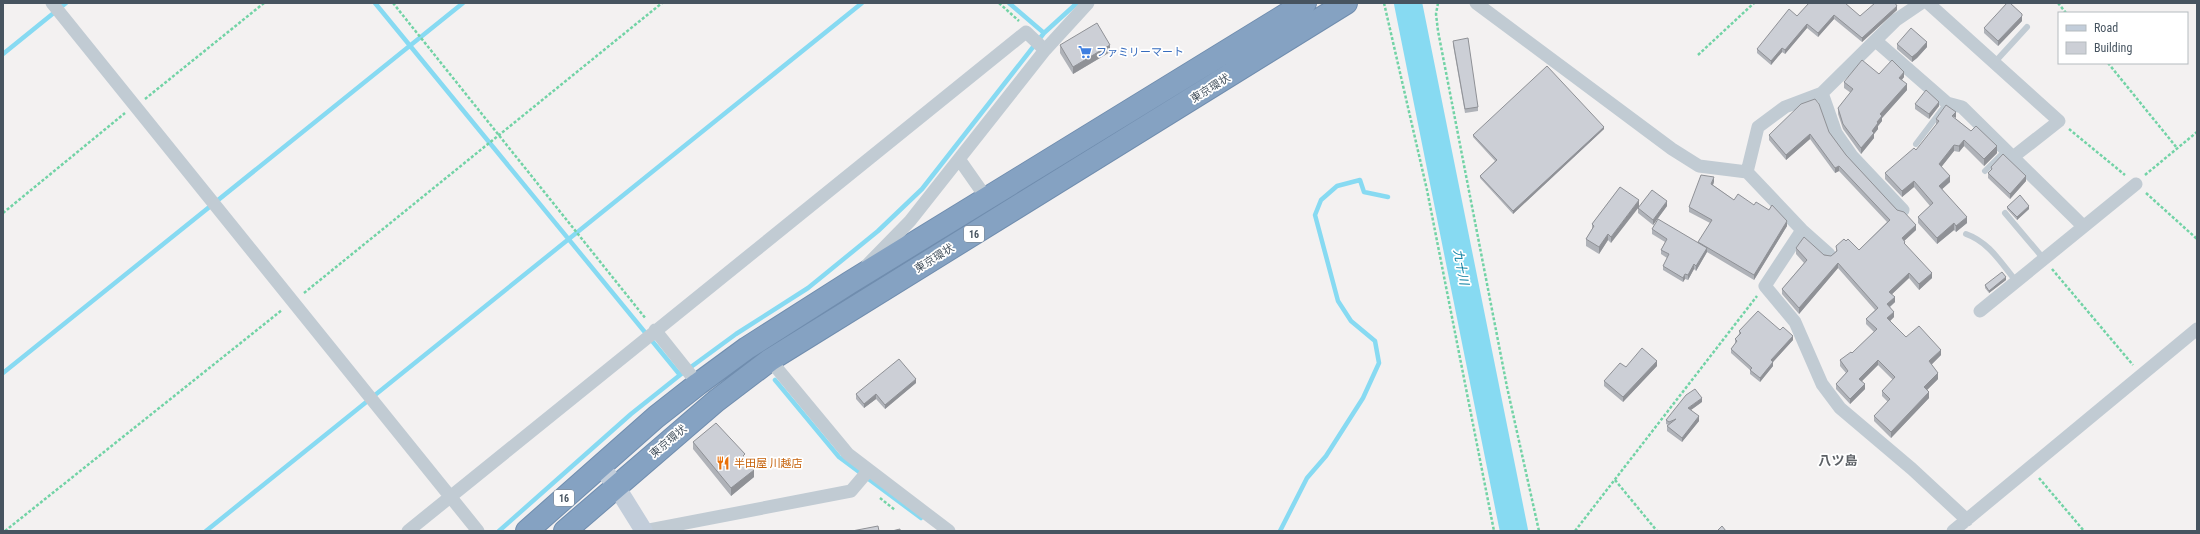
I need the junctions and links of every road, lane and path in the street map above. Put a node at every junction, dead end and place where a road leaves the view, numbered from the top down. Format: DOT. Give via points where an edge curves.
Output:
graph roads {
  1 [pos="52,3"];
  2 [pos="264,3"];
  3 [pos="393,3"];
  4 [pos="662,3"];
  5 [pos="998,3"];
  6 [pos="1088,3"];
  7 [pos="1305,3"];
  8 [pos="1346,3"];
  9 [pos="1384,3"];
  10 [pos="1438,3"];
  11 [pos="1476,3"];
  12 [pos="1754,3"];
  13 [pos="1921,3"];
  14 [pos="1928,3"];
  15 [pos="2058,3"];
  16 [pos="2065,12"];
  17 [pos="2027,27"];
  18 [pos="1026,32"];
  19 [pos="1876,41"];
  20 [pos="1045,50"];
  21 [pos="1698,55"];
  22 [pos="1995,62"];
  23 [pos="2109,64"];
  24 [pos="1822,93"];
  25 [pos="1947,103"];
  26 [pos="135,106"];
  27 [pos="2197,132"];
  28 [pos="500,135"];
  29 [pos="1916,144"];
  30 [pos="2177,148"];
  31 [pos="2010,154"];
  32 [pos="959,159"];
  33 [pos="1985,171"];
  34 [pos="1747,172"];
  35 [pos="2136,184"];
  36 [pos="987,199"];
  37 [pos="1903,210"];
  38 [pos="3,213"];
  39 [pos="2004,213"];
  40 [pos="2082,226"];
  41 [pos="1802,230"];
  42 [pos="1966,234"];
  43 [pos="1829,254"];
  44 [pos="2043,258"];
  45 [pos="2016,281"];
  46 [pos="849,283"];
  47 [pos="1764,286"];
  48 [pos="293,302"];
  49 [pos="1980,311"];
  50 [pos="2197,329"];
  51 [pos="655,330"];
  52 [pos="770,360"];
  53 [pos="2140,375"];
  54 [pos="698,384"];
  55 [pos="600,466"];
  56 [pos="2030,467"];
  57 [pos="865,476"];
  58 [pos="1615,480"];
  59 [pos="616,486"];
  60 [pos="451,496"];
  61 [pos="1967,520"];
  62 [pos="5,531"];
  63 [pos="408,531"];
  64 [pos="478,531"];
  65 [pos="527,531"];
  66 [pos="565,531"];
  67 [pos="644,531"];
  68 [pos="949,531"];
  69 [pos="1494,531"];
  70 [pos="1539,531"];
  71 [pos="1575,531"];
  72 [pos="1657,531"];
  73 [pos="1953,531"];
  74 [pos="2084,531"];
  1 -- 26 [label="street"];
  2 -- 26 [label="path"];
  3 -- 28 [label="path"];
  4 -- 28 [label="path"];
  5 -- 18 [label="path" via="1019,21"];
  6 -- 20 [label="street"];
  7 -- 36 [label="highway, 東京環状 / 16"];
  8 -- 52 [label="highway, 東京環状 / 16"];
  9 -- 69 [label="path" via="1426,190"];
  10 -- 70 [label="path" via="1438,31 1507,386"];
  11 -- 34 [label="street" via="1672,149 1699,166"];
  12 -- 21 [label="path"];
  13 -- 19 [label="street" via="1896,20"];
  14 -- 22 [label="street"];
  15 -- 16 [label="path"];
  17 -- 22 [label="lane"];
  18 -- 20 [label="street"];
  18 -- 51 [label="street"];
  19 -- 24 [label="street"];
  19 -- 25 [label="street"];
  20 -- 32 [label="street"];
  22 -- 31 [label="street" via="2059,121"];
  23 -- 30 [label="path"];
  24 -- 34 [label="street" via="1786,106 1758,127"];
  24 -- 37 [label="street" via="1836,133 1852,156"];
  25 -- 29 [label="lane"];
  25 -- 31 [label="street" via="1962,107"];
  26 -- 38 [label="path"];
  26 -- 48 [label="street"];
  27 -- 30 [label="path"];
  28 -- 48 [label="path"];
  28 -- 51 [label="path"];
  30 -- 35 [label="path"];
  31 -- 33 [label="lane"];
  31 -- 40 [label="street"];
  32 -- 36 [label="street"];
  32 -- 46 [label="street" via="910,221"];
  34 -- 41 [label="street"];
  35 -- 40 [label="street"];
  36 -- 46 [label="highway, 東京環状 / 16"];
  39 -- 44 [label="lane"];
  40 -- 44 [label="street"];
  41 -- 43 [label="street"];
  41 -- 47 [label="street"];
  42 -- 45 [label="lane" via="1978,238 1986,245"];
  44 -- 45 [label="street"];
  44 -- 53 [label="path"];
  45 -- 49 [label="street"];
  46 -- 54 [label="highway, 東京環状 / 16" via="747,348"];
  47 -- 58 [label="path"];
  47 -- 61 [label="street" via="1795,322 1822,384 1840,408"];
  48 -- 60 [label="street"];
  48 -- 62 [label="path"];
  50 -- 53 [label="street"];
  51 -- 54 [label="street"];
  51 -- 60 [label="street"];
  52 -- 57 [label="street"];
  52 -- 59 [label="highway, 東京環状 / 16" via="716,401"];
  53 -- 56 [label="street"];
  54 -- 55 [label="highway, 東京環状 / 16"];
  55 -- 59 [label="street"];
  55 -- 65 [label="highway, 東京環状 / 16"];
  56 -- 61 [label="street"];
  56 -- 74 [label="path"];
  57 -- 67 [label="street" via="851,491"];
  57 -- 68 [label="street"];
  58 -- 71 [label="path"];
  58 -- 72 [label="path"];
  59 -- 66 [label="highway, 東京環状 / 16"];
  59 -- 67 [label="street"];
  60 -- 63 [label="street"];
  60 -- 64 [label="street"];
  61 -- 73 [label="street"];
}
